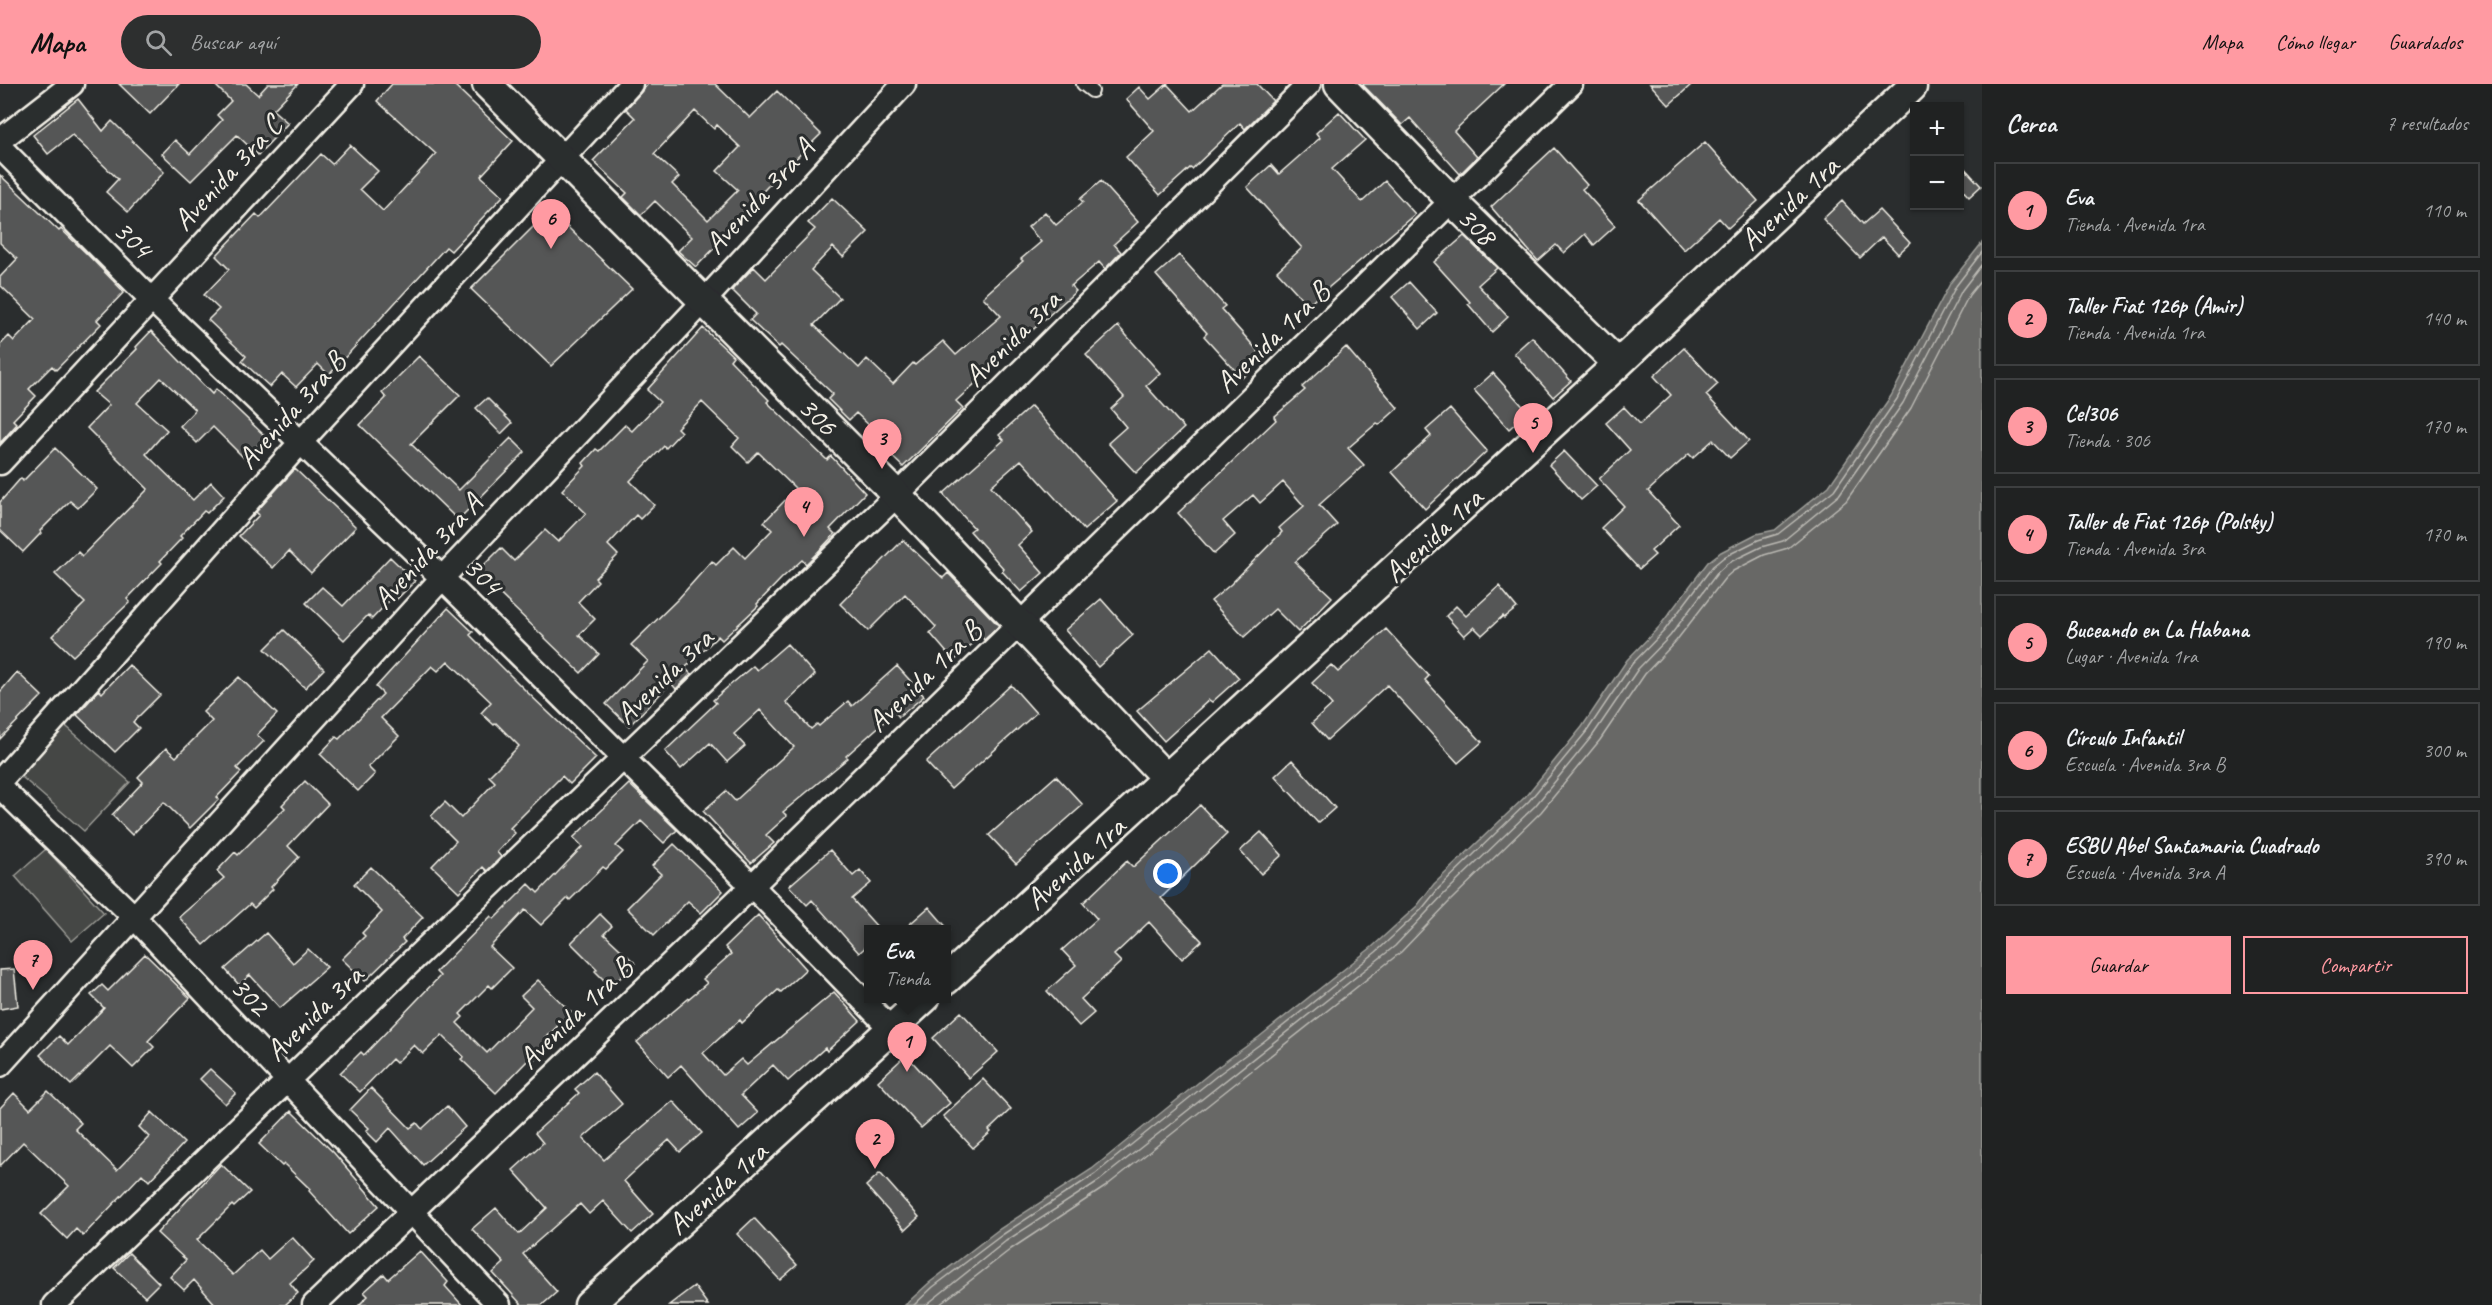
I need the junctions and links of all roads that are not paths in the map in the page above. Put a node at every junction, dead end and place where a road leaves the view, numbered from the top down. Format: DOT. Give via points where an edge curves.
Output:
graph roads {
  1 [pos="72,84"];
  2 [pos="352,84"];
  3 [pos="487,84"];
  4 [pos="631,84"];
  5 [pos="904,84"];
  6 [pos="1309,84"];
  7 [pos="1339,84"];
  8 [pos="1571,84"];
  9 [pos="1913,85"];
  10 [pos="0,140"];
  11 [pos="0,147"];
  12 [pos="562,160"];
  13 [pos="1453,202"];
  14 [pos="151,298"];
  15 [pos="704,301"];
  16 [pos="1618,364"];
  17 [pos="300,444"];
  18 [pos="0,462"];
  19 [pos="897,495"];
  20 [pos="442,578"];
  21 [pos="1021,623"];
  22 [pos="621,758"];
  23 [pos="1167,779"];
  24 [pos="0,781"];
  25 [pos="0,787"];
  26 [pos="752,886"];
  27 [pos="133,916"];
  28 [pos="951,975"];
  29 [pos="864,1001"];
  30 [pos="866,1003"];
  31 [pos="920,1003"];
  32 [pos="891,1029"];
  33 [pos="0,1065"];
  34 [pos="289,1080"];
  35 [pos="410,1211"];
  36 [pos="54,1305"];
  37 [pos="314,1305"];
  38 [pos="499,1305"];
  39 [pos="590,1305"];
  1 -- 10 [label="street"];
  2 -- 14 [label="street, Avenida 3ra C"];
  3 -- 12 [label="street, 306"];
  4 -- 12 [label="street, Avenida 3ra B"];
  5 -- 15 [label="street, Avenida 3ra A"];
  6 -- 19 [label="street, Avenida 3ra"];
  7 -- 13 [label="street, 308"];
  8 -- 13 [label="street, Avenida 1ra B"];
  9 -- 16 [label="street, Avenida 1ra"];
  11 -- 14 [label="street, 304"];
  12 -- 15 [label="street, 306"];
  12 -- 17 [label="street, Avenida 3ra B"];
  13 -- 16 [label="street, 308"];
  13 -- 21 [label="street, Avenida 1ra B"];
  14 -- 17 [label="street, 304"];
  14 -- 18 [label="street, Avenida 3ra C"];
  15 -- 19 [label="street, 306"];
  15 -- 20 [label="street, Avenida 3ra A"];
  16 -- 23 [label="street, Avenida 1ra"];
  17 -- 20 [label="street, 304"];
  17 -- 24 [label="street, Avenida 3ra B"];
  19 -- 21 [label="street, 306"];
  19 -- 22 [label="street, Avenida 3ra"];
  20 -- 22 [label="street, 304"];
  20 -- 27 [label="street, Avenida 3ra A"];
  21 -- 23 [label="street, 306"];
  21 -- 26 [label="street, Avenida 1ra B"];
  22 -- 26 [label="street, 304"];
  22 -- 34 [label="street, Avenida 3ra"];
  23 -- 28 [label="street, Avenida 1ra"];
  25 -- 27 [label="street, 302"];
  26 -- 29 [label="street, 304"];
  26 -- 35 [label="street, Avenida 1ra B"];
  27 -- 33 [label="street, Avenida 3ra A"];
  27 -- 34 [label="street, 302"];
  30 -- 32 [label="street, 304"];
  31 -- 32 [label="street, Avenida 1ra"];
  32 -- 39 [label="street, Avenida 1ra"];
  34 -- 35 [label="street, 302"];
  34 -- 36 [label="street, Avenida 3ra"];
  35 -- 37 [label="street, Avenida 1ra B"];
  35 -- 38 [label="street, 302"];
}
